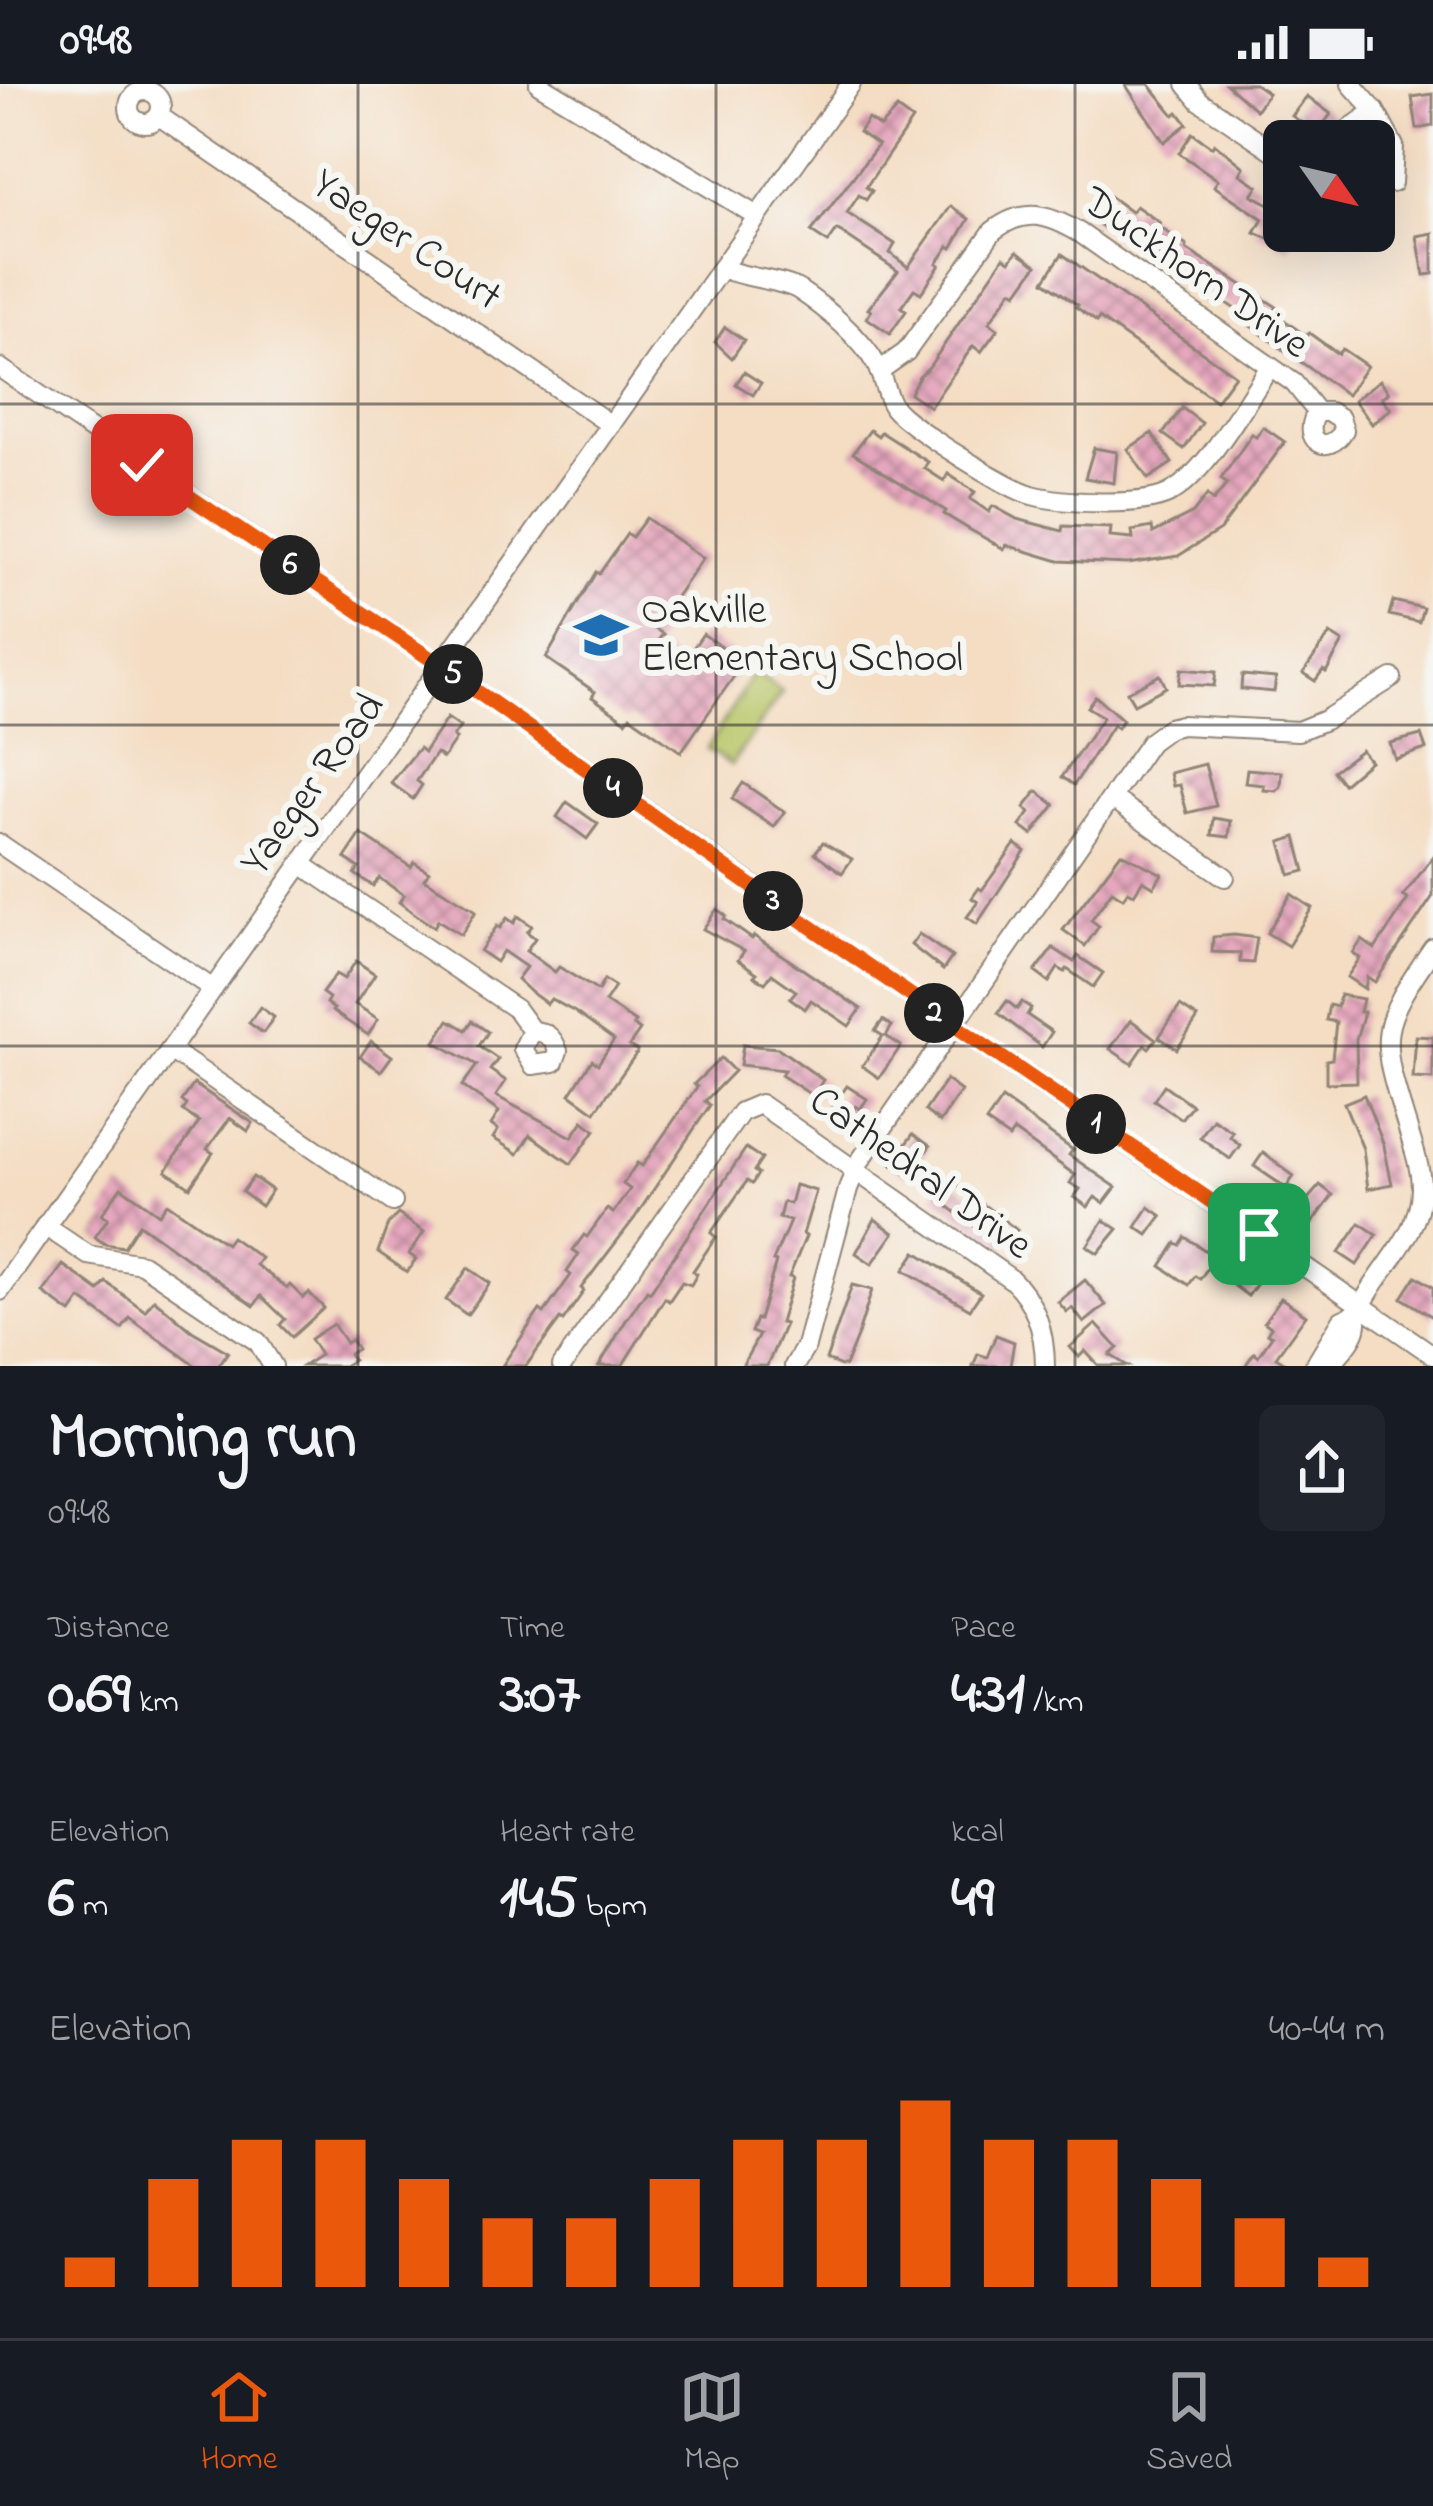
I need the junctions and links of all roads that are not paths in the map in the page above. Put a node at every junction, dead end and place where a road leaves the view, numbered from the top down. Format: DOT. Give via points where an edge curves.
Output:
graph roads {
  1 [pos="538,84"];
  2 [pos="851,84"];
  3 [pos="1186,84"];
  4 [pos="1351,84"];
  5 [pos="1375,111"];
  6 [pos="159,116"];
  7 [pos="1362,120"];
  8 [pos="1380,120"];
  9 [pos="1263,144"];
  10 [pos="757,216"];
  11 [pos="721,268"];
  12 [pos="1270,367"];
  13 [pos="0,368"];
  14 [pos="880,371"];
  15 [pos="1317,412"];
  16 [pos="611,425"];
  17 [pos="443,667"];
  18 [pos="1392,677"];
  19 [pos="1112,798"];
  20 [pos="0,844"];
  21 [pos="301,864"];
  22 [pos="1225,877"];
  23 [pos="1433,948"];
  24 [pos="213,989"];
  25 [pos="952,1025"];
  26 [pos="532,1031"];
  27 [pos="170,1050"];
  28 [pos="855,1170"];
  29 [pos="393,1202"];
  30 [pos="45,1226"];
  31 [pos="0,1291"];
  32 [pos="1360,1310"];
  33 [pos="1433,1354"];
  34 [pos="273,1366"];
  35 [pos="562,1366"];
  36 [pos="794,1366"];
  37 [pos="1045,1366"];
  38 [pos="1314,1366"];
  39 [pos="1329,1366"];
  1 -- 10 [label="street"];
  2 -- 10 [label="street, Yaeger Road"];
  3 -- 9 [label="street"];
  4 -- 5 [label="street"];
  5 -- 7 [label="street"];
  5 -- 8 [label="street"];
  6 -- 16 [label="street, Yaeger Court"];
  10 -- 11 [label="street, Yaeger Road"];
  11 -- 14 [label="street" via="793,286 860,342"];
  11 -- 16 [label="street, Yaeger Road"];
  12 -- 14 [label="street" via="1191,476 1168,494 1122,501 1034,496 1012,487 896,410"];
  12 -- 14 [label="street, Duckhorn Drive" via="1080,233 1028,214 992,231 906,352"];
  12 -- 15 [label="street, Duckhorn Drive"];
  13 -- 17 [label="street"];
  16 -- 17 [label="street, Yaeger Road"];
  17 -- 21 [label="street, Yaeger Road"];
  17 -- 25 [label="street"];
  18 -- 19 [label="street" via="1298,730 1169,728"];
  19 -- 22 [label="street"];
  19 -- 25 [label="street"];
  20 -- 24 [label="street"];
  21 -- 24 [label="street, Yaeger Road"];
  21 -- 26 [label="street" via="516,1009"];
  23 -- 32 [label="street" via="1396,1001 1387,1048 1418,1162 1419,1202 1409,1233"];
  24 -- 27 [label="street, Yaeger Road"];
  25 -- 28 [label="street"];
  25 -- 32 [label="street"];
  27 -- 29 [label="street"];
  27 -- 30 [label="street, Yaeger Road"];
  28 -- 35 [label="street, Cathedral Drive" via="760,1104 748,1107"];
  28 -- 36 [label="street"];
  28 -- 37 [label="street, Cathedral Drive" via="1020,1287 1041,1327"];
  30 -- 31 [label="street, Yaeger Road"];
  30 -- 34 [label="street" via="88,1255 142,1264 258,1342"];
  32 -- 33 [label="street"];
  32 -- 38 [label="street" via="1342,1320"];
  32 -- 39 [label="street" via="1355,1332"];
}
